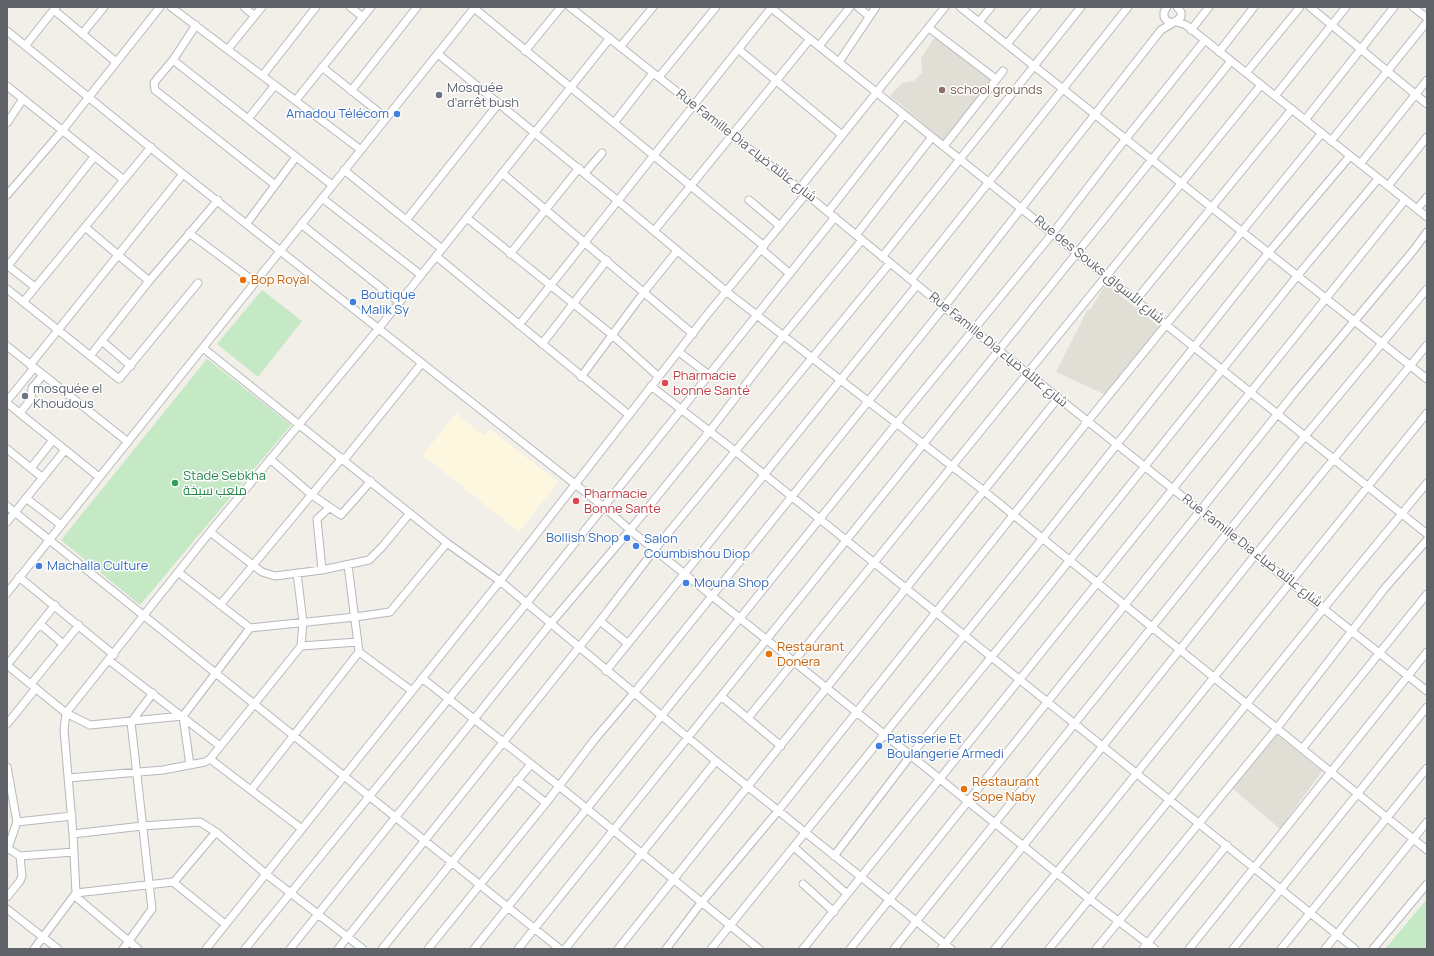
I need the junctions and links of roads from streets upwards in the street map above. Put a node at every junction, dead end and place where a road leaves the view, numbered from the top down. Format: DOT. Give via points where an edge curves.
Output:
graph roads {
  1 [pos="104,7"];
  2 [pos="160,7"];
  3 [pos="171,7"];
  4 [pos="244,7"];
  5 [pos="262,7"];
  6 [pos="316,7"];
  7 [pos="350,7"];
  8 [pos="371,7"];
  9 [pos="417,7"];
  10 [pos="561,7"];
  11 [pos="570,7"];
  12 [pos="653,7"];
  13 [pos="716,7"];
  14 [pos="850,7"];
  15 [pos="858,7"];
  16 [pos="876,7"];
  17 [pos="945,7"];
  18 [pos="960,7"];
  19 [pos="991,7"];
  20 [pos="1037,7"];
  21 [pos="1081,7"];
  22 [pos="1128,7"];
  23 [pos="1209,7"];
  24 [pos="1254,7"];
  25 [pos="1300,7"];
  26 [pos="1310,7"];
  27 [pos="1346,7"];
  28 [pos="1394,7"];
  29 [pos="1413,7"];
  30 [pos="55,8"];
  31 [pos="475,8"];
  32 [pos="774,8"];
  33 [pos="579,10"];
  34 [pos="1164,11"];
  35 [pos="1179,14"];
  36 [pos="255,16"];
  37 [pos="869,16"];
  38 [pos="363,17"];
  39 [pos="1427,18"];
  40 [pos="979,22"];
  41 [pos="1427,22"];
  42 [pos="196,25"];
  43 [pos="1332,25"];
  44 [pos="1188,27"];
  45 [pos="929,28"];
  46 [pos="1161,30"];
  47 [pos="7,31"];
  48 [pos="82,34"];
  49 [pos="610,38"];
  50 [pos="810,39"];
  51 [pos="1205,40"];
  52 [pos="1007,44"];
  53 [pos="25,46"];
  54 [pos="819,46"];
  55 [pos="620,47"];
  56 [pos="228,49"];
  57 [pos="738,49"];
  58 [pos="1361,49"];
  59 [pos="525,51"];
  60 [pos="1219,52"];
  61 [pos="438,54"];
  62 [pos="173,60"];
  63 [pos="1231,61"];
  64 [pos="116,62"];
  65 [pos="839,62"];
  66 [pos="1034,66"];
  67 [pos="322,68"];
  68 [pos="1003,71"];
  69 [pos="1388,71"];
  70 [pos="1246,73"];
  71 [pos="262,75"];
  72 [pos="656,75"];
  73 [pos="996,79"];
  74 [pos="776,80"];
  75 [pos="1427,80"];
  76 [pos="275,85"];
  77 [pos="1261,85"];
  78 [pos="7,86"];
  79 [pos="570,87"];
  80 [pos="1064,89"];
  81 [pos="351,91"];
  82 [pos="877,92"];
  83 [pos="1416,95"];
  84 [pos="89,96"];
  85 [pos="1275,96"];
  86 [pos="23,99"];
  87 [pos="296,100"];
  88 [pos="499,103"];
  89 [pos="1427,104"];
  90 [pos="694,105"];
  91 [pos="1292,110"];
  92 [pos="904,114"];
  93 [pos="1096,114"];
  94 [pos="386,118"];
  95 [pos="248,119"];
  96 [pos="1305,120"];
  97 [pos="7,123"];
  98 [pos="614,123"];
  99 [pos="62,131"];
  100 [pos="535,132"];
  101 [pos="1322,133"];
  102 [pos="732,135"];
  103 [pos="842,135"];
  104 [pos="932,137"];
  105 [pos="1427,137"];
  106 [pos="1126,138"];
  107 [pos="1331,141"];
  108 [pos="944,146"];
  109 [pos="151,147"];
  110 [pos="361,150"];
  111 [pos="602,152"];
  112 [pos="653,156"];
  113 [pos="1350,156"];
  114 [pos="94,157"];
  115 [pos="296,157"];
  116 [pos="960,159"];
  117 [pos="1152,159"];
  118 [pos="1360,164"];
  119 [pos="579,168"];
  120 [pos="344,170"];
  121 [pos="502,173"];
  122 [pos="585,173"];
  123 [pos="183,174"];
  124 [pos="1378,179"];
  125 [pos="124,180"];
  126 [pos="989,182"];
  127 [pos="1182,183"];
  128 [pos="274,184"];
  129 [pos="332,185"];
  130 [pos="690,186"];
  131 [pos="1388,186"];
  132 [pos="799,189"];
  133 [pos="8,192"];
  134 [pos="806,194"];
  135 [pos="1427,196"];
  136 [pos="322,198"];
  137 [pos="218,200"];
  138 [pos="749,200"];
  139 [pos="1405,200"];
  140 [pos="618,201"];
  141 [pos="1212,207"];
  142 [pos="1022,208"];
  143 [pos="546,209"];
  144 [pos="1417,209"];
  145 [pos="828,212"];
  146 [pos="835,217"];
  147 [pos="1427,217"];
  148 [pos="467,218"];
  149 [pos="407,219"];
  150 [pos="247,223"];
  151 [pos="301,224"];
  152 [pos="780,226"];
  153 [pos="85,227"];
  154 [pos="654,231"];
  155 [pos="1242,231"];
  156 [pos="1427,232"];
  157 [pos="189,233"];
  158 [pos="1053,233"];
  159 [pos="859,237"];
  160 [pos="585,242"];
  161 [pos="763,248"];
  162 [pos="442,249"];
  163 [pos="281,250"];
  164 [pos="677,251"];
  165 [pos="1269,252"];
  166 [pos="1077,253"];
  167 [pos="510,254"];
  168 [pos="118,255"];
  169 [pos="436,256"];
  170 [pos="882,256"];
  171 [pos="607,260"];
  172 [pos="890,263"];
  173 [pos="7,266"];
  174 [pos="789,273"];
  175 [pos="1298,274"];
  176 [pos="421,275"];
  177 [pos="1106,276"];
  178 [pos="149,281"];
  179 [pos="255,282"];
  180 [pos="914,282"];
  181 [pos="198,283"];
  182 [pos="552,286"];
  183 [pos="35,287"];
  184 [pos="7,289"];
  185 [pos="1427,289"];
  186 [pos="644,292"];
  187 [pos="727,292"];
  188 [pos="1326,297"];
  189 [pos="1136,300"];
  190 [pos="24,301"];
  191 [pos="399,302"];
  192 [pos="574,304"];
  193 [pos="944,307"];
  194 [pos="756,315"];
  195 [pos="1355,320"];
  196 [pos="1166,324"];
  197 [pos="519,325"];
  198 [pos="379,328"];
  199 [pos="57,330"];
  200 [pos="974,330"];
  201 [pos="611,334"];
  202 [pos="693,334"];
  203 [pos="783,336"];
  204 [pos="102,341"];
  205 [pos="1382,342"];
  206 [pos="542,344"];
  207 [pos="1427,345"];
  208 [pos="7,346"];
  209 [pos="1193,346"];
  210 [pos="203,348"];
  211 [pos="999,351"];
  212 [pos="679,352"];
  213 [pos="90,356"];
  214 [pos="812,358"];
  215 [pos="422,362"];
  216 [pos="1411,364"];
  217 [pos="131,366"];
  218 [pos="32,367"];
  219 [pos="1222,369"];
  220 [pos="1027,373"];
  221 [pos="43,375"];
  222 [pos="709,375"];
  223 [pos="581,377"];
  224 [pos="659,377"];
  225 [pos="1427,379"];
  226 [pos="840,380"];
  227 [pos="651,386"];
  228 [pos="1250,391"];
  229 [pos="1058,398"];
  230 [pos="7,402"];
  231 [pos="868,402"];
  232 [pos="680,410"];
  233 [pos="20,413"];
  234 [pos="1427,413"];
  235 [pos="1277,414"];
  236 [pos="629,415"];
  237 [pos="1088,421"];
  238 [pos="299,424"];
  239 [pos="896,424"];
  240 [pos="709,432"];
  241 [pos="1305,436"];
  242 [pos="53,440"];
  243 [pos="128,442"];
  244 [pos="923,444"];
  245 [pos="1117,444"];
  246 [pos="7,449"];
  247 [pos="65,450"];
  248 [pos="735,451"];
  249 [pos="270,459"];
  250 [pos="343,459"];
  251 [pos="1334,459"];
  252 [pos="952,466"];
  253 [pos="1144,466"];
  254 [pos="31,468"];
  255 [pos="763,474"];
  256 [pos="100,477"];
  257 [pos="43,478"];
  258 [pos="371,481"];
  259 [pos="1427,483"];
  260 [pos="575,484"];
  261 [pos="1368,486"];
  262 [pos="1172,488"];
  263 [pos="984,491"];
  264 [pos="312,495"];
  265 [pos="792,496"];
  266 [pos="26,498"];
  267 [pos="7,506"];
  268 [pos="604,507"];
  269 [pos="329,508"];
  270 [pos="1201,511"];
  271 [pos="15,512"];
  272 [pos="410,513"];
  273 [pos="1403,514"];
  274 [pos="1014,516"];
  275 [pos="820,519"];
  276 [pos="7,522"];
  277 [pos="61,525"];
  278 [pos="630,530"];
  279 [pos="210,532"];
  280 [pos="1228,532"];
  281 [pos="1427,534"];
  282 [pos="1042,539"];
  283 [pos="49,540"];
  284 [pos="847,540"];
  285 [pos="1427,540"];
  286 [pos="447,543"];
  287 [pos="655,549"];
  288 [pos="1256,554"];
  289 [pos="1069,561"];
  290 [pos="874,562"];
  291 [pos="253,565"];
  292 [pos="348,565"];
  293 [pos="322,570"];
  294 [pos="178,572"];
  295 [pos="297,573"];
  296 [pos="685,573"];
  297 [pos="20,577"];
  298 [pos="500,581"];
  299 [pos="1291,582"];
  300 [pos="1097,584"];
  301 [pos="906,588"];
  302 [pos="7,593"];
  303 [pos="1427,594"];
  304 [pos="712,595"];
  305 [pos="526,604"];
  306 [pos="55,605"];
  307 [pos="220,605"];
  308 [pos="1125,606"];
  309 [pos="1324,608"];
  310 [pos="937,612"];
  311 [pos="144,615"];
  312 [pos="355,617"];
  313 [pos="740,618"];
  314 [pos="600,621"];
  315 [pos="303,622"];
  316 [pos="551,623"];
  317 [pos="40,624"];
  318 [pos="79,625"];
  319 [pos="250,628"];
  320 [pos="1152,628"];
  321 [pos="1352,630"];
  322 [pos="965,635"];
  323 [pos="767,639"];
  324 [pos="358,642"];
  325 [pos="627,643"];
  326 [pos="63,644"];
  327 [pos="302,646"];
  328 [pos="579,647"];
  329 [pos="1180,651"];
  330 [pos="360,652"];
  331 [pos="1380,652"];
  332 [pos="1427,652"];
  333 [pos="992,657"];
  334 [pos="112,658"];
  335 [pos="794,661"];
  336 [pos="7,665"];
  337 [pos="606,671"];
  338 [pos="216,673"];
  339 [pos="1408,676"];
  340 [pos="422,678"];
  341 [pos="1214,678"];
  342 [pos="1020,679"];
  343 [pos="33,686"];
  344 [pos="827,687"];
  345 [pos="412,690"];
  346 [pos="1427,691"];
  347 [pos="153,693"];
  348 [pos="634,693"];
  349 [pos="721,696"];
  350 [pos="448,699"];
  351 [pos="1048,701"];
  352 [pos="255,702"];
  353 [pos="1247,705"];
  354 [pos="1427,707"];
  355 [pos="856,711"];
  356 [pos="66,713"];
  357 [pos="183,716"];
  358 [pos="662,716"];
  359 [pos="748,718"];
  360 [pos="9,719"];
  361 [pos="474,720"];
  362 [pos="131,722"];
  363 [pos="1075,723"];
  364 [pos="1276,728"];
  365 [pos="884,734"];
  366 [pos="294,735"];
  367 [pos="688,738"];
  368 [pos="503,743"];
  369 [pos="220,746"];
  370 [pos="780,746"];
  371 [pos="1104,746"];
  372 [pos="1302,749"];
  373 [pos="911,755"];
  374 [pos="210,759"];
  375 [pos="716,761"];
  376 [pos="531,764"];
  377 [pos="190,765"];
  378 [pos="7,767"];
  379 [pos="1427,768"];
  380 [pos="137,772"];
  381 [pos="1330,772"];
  382 [pos="1138,773"];
  383 [pos="345,776"];
  384 [pos="68,778"];
  385 [pos="941,779"];
  386 [pos="517,780"];
  387 [pos="559,786"];
  388 [pos="748,787"];
  389 [pos="251,790"];
  390 [pos="1358,794"];
  391 [pos="370,796"];
  392 [pos="1171,800"];
  393 [pos="968,801"];
  394 [pos="546,804"];
  395 [pos="586,808"];
  396 [pos="778,811"];
  397 [pos="72,816"];
  398 [pos="1386,817"];
  399 [pos="395,818"];
  400 [pos="17,822"];
  401 [pos="1427,822"];
  402 [pos="996,823"];
  403 [pos="1199,823"];
  404 [pos="142,826"];
  405 [pos="302,829"];
  406 [pos="613,831"];
  407 [pos="216,832"];
  408 [pos="806,832"];
  409 [pos="73,834"];
  410 [pos="1414,839"];
  411 [pos="423,840"];
  412 [pos="1023,845"];
  413 [pos="1227,845"];
  414 [pos="794,847"];
  415 [pos="7,848"];
  416 [pos="1427,850"];
  417 [pos="74,852"];
  418 [pos="640,853"];
  419 [pos="20,856"];
  420 [pos="834,856"];
  421 [pos="452,862"];
  422 [pos="1254,867"];
  423 [pos="1057,872"];
  424 [pos="266,874"];
  425 [pos="862,877"];
  426 [pos="673,880"];
  427 [pos="174,882"];
  428 [pos="150,884"];
  429 [pos="480,884"];
  430 [pos="802,884"];
  431 [pos="1427,884"];
  432 [pos="1281,888"];
  433 [pos="291,893"];
  434 [pos="847,894"];
  435 [pos="76,895"];
  436 [pos="7,898"];
  437 [pos="888,899"];
  438 [pos="1090,899"];
  439 [pos="701,903"];
  440 [pos="507,907"];
  441 [pos="7,909"];
  442 [pos="834,912"];
  443 [pos="1310,912"];
  444 [pos="319,914"];
  445 [pos="916,922"];
  446 [pos="1118,922"];
  447 [pos="225,924"];
  448 [pos="729,926"];
  449 [pos="534,929"];
  450 [pos="1337,934"];
  451 [pos="43,937"];
  452 [pos="347,937"];
  453 [pos="129,942"];
  454 [pos="1146,946"];
  455 [pos="943,947"];
  456 [pos="756,948"];
  457 [pos="34,949"];
  458 [pos="58,949"];
  459 [pos="123,949"];
  460 [pos="138,949"];
  461 [pos="206,949"];
  462 [pos="245,949"];
  463 [pos="290,949"];
  464 [pos="338,949"];
  465 [pos="363,949"];
  466 [pos="382,949"];
  467 [pos="428,949"];
  468 [pos="474,949"];
  469 [pos="518,949"];
  470 [pos="560,949"];
  471 [pos="565,949"];
  472 [pos="618,949"];
  473 [pos="666,949"];
  474 [pos="711,949"];
  475 [pos="803,949"];
  476 [pos="850,949"];
  477 [pos="894,949"];
  478 [pos="951,949"];
  479 [pos="995,949"];
  480 [pos="1049,949"];
  481 [pos="1096,949"];
  482 [pos="1154,949"];
  483 [pos="1189,949"];
  484 [pos="1233,949"];
  485 [pos="1281,949"];
  486 [pos="1325,949"];
  487 [pos="1355,949"];
  488 [pos="1373,949"];
  1 -- 48 [label="street"];
  2 -- 64 [label="street"];
  3 -- 42 [label="street"];
  4 -- 36 [label="street"];
  5 -- 36 [label="street"];
  6 -- 71 [label="street"];
  7 -- 38 [label="street"];
  8 -- 38 [label="street"];
  9 -- 81 [label="street"];
  10 -- 59 [label="street"];
  11 -- 33 [label="street, Rue Famille Dia شارع عائلة ضياء"];
  12 -- 55 [label="street"];
  13 -- 72 [label="street"];
  14 -- 54 [label="street"];
  15 -- 37 [label="street"];
  16 -- 37 [label="street"];
  17 -- 45 [label="street"];
  18 -- 40 [label="street"];
  19 -- 40 [label="street"];
  20 -- 52 [label="street"];
  21 -- 66 [label="street"];
  22 -- 80 [label="street"];
  23 -- 44 [label="street"];
  24 -- 60 [label="street"];
  25 -- 70 [label="street"];
  26 -- 43 [label="street"];
  27 -- 43 [label="street"];
  28 -- 58 [label="street"];
  29 -- 39 [label="street"];
  30 -- 48 [label="street"];
  30 -- 53 [label="street"];
  31 -- 59 [label="street"];
  31 -- 61 [label="street"];
  32 -- 50 [label="street, Rue des Souks شارع الأسواق"];
  32 -- 57 [label="street"];
  33 -- 49 [label="street, Rue Famille Dia شارع عائلة ضياء"];
  34 -- 35 [label="street" via="1167,21"];
  34 -- 46 [label="street"];
  35 -- 44 [label="street"];
  35 -- 46 [label="street"];
  36 -- 56 [label="street"];
  37 -- 65 [label="street"];
  38 -- 67 [label="street"];
  40 -- 52 [label="street"];
  41 -- 69 [label="street"];
  42 -- 56 [label="street"];
  42 -- 62 [label="street"];
  43 -- 58 [label="street"];
  43 -- 85 [label="street"];
  44 -- 51 [label="street"];
  45 -- 73 [label="street"];
  45 -- 82 [label="street"];
  46 -- 93 [label="street"];
  47 -- 53 [label="street"];
  48 -- 64 [label="street"];
  49 -- 55 [label="street, Rue Famille Dia شارع عائلة ضياء"];
  49 -- 79 [label="street"];
  50 -- 54 [label="street, Rue des Souks شارع الأسواق"];
  50 -- 74 [label="street"];
  51 -- 60 [label="street"];
  51 -- 106 [label="street"];
  52 -- 66 [label="street"];
  53 -- 84 [label="street"];
  54 -- 65 [label="street, Rue des Souks شارع الأسواق"];
  55 -- 72 [label="street, Rue Famille Dia شارع عائلة ضياء"];
  56 -- 71 [label="street"];
  57 -- 74 [label="street"];
  57 -- 90 [label="street"];
  58 -- 69 [label="street"];
  58 -- 96 [label="street"];
  59 -- 79 [label="street"];
  60 -- 63 [label="street"];
  61 -- 88 [label="street"];
  61 -- 94 [label="street"];
  62 -- 95 [label="street"];
  62 -- 128 [label="street" via="154,83 157,93"];
  63 -- 70 [label="street"];
  63 -- 117 [label="street"];
  64 -- 84 [label="street"];
  65 -- 82 [label="street, Rue des Souks شارع الأسواق"];
  66 -- 80 [label="street"];
  66 -- 116 [label="street"];
  67 -- 81 [label="street"];
  67 -- 87 [label="street"];
  68 -- 73 [label="street"];
  69 -- 83 [label="street"];
  69 -- 107 [label="street"];
  70 -- 77 [label="street"];
  71 -- 76 [label="street"];
  72 -- 90 [label="street, Rue Famille Dia شارع عائلة ضياء"];
  72 -- 98 [label="street"];
  73 -- 108 [label="street"];
  74 -- 102 [label="street"];
  74 -- 103 [label="street"];
  75 -- 83 [label="street"];
  76 -- 87 [label="street"];
  76 -- 95 [label="street"];
  77 -- 85 [label="street"];
  77 -- 127 [label="street"];
  78 -- 86 [label="street"];
  79 -- 98 [label="street"];
  79 -- 100 [label="street"];
  80 -- 93 [label="street"];
  80 -- 126 [label="street"];
  81 -- 94 [label="street"];
  82 -- 92 [label="street, Rue des Souks شارع الأسواق"];
  82 -- 103 [label="street"];
  83 -- 89 [label="street"];
  83 -- 118 [label="street"];
  84 -- 99 [label="street"];
  84 -- 109 [label="street"];
  85 -- 91 [label="street"];
  86 -- 97 [label="street"];
  86 -- 99 [label="street"];
  87 -- 110 [label="street"];
  88 -- 100 [label="street"];
  88 -- 149 [label="street"];
  90 -- 102 [label="street, Rue Famille Dia شارع عائلة ضياء"];
  90 -- 112 [label="street"];
  91 -- 96 [label="street"];
  91 -- 141 [label="street"];
  92 -- 104 [label="street, Rue des Souks شارع الأسواق"];
  92 -- 145 [label="street"];
  93 -- 106 [label="street"];
  93 -- 142 [label="street"];
  94 -- 110 [label="street"];
  95 -- 115 [label="street"];
  96 -- 101 [label="street"];
  98 -- 112 [label="street"];
  99 -- 114 [label="street"];
  99 -- 133 [label="street"];
  100 -- 119 [label="street"];
  100 -- 121 [label="street"];
  101 -- 107 [label="street"];
  101 -- 155 [label="street"];
  102 -- 130 [label="street"];
  102 -- 132 [label="street, Rue Famille Dia شارع عائلة ضياء"];
  103 -- 132 [label="street"];
  104 -- 108 [label="street, Rue des Souks شارع الأسواق"];
  104 -- 159 [label="street"];
  105 -- 131 [label="street"];
  106 -- 117 [label="street"];
  106 -- 158 [label="street"];
  107 -- 113 [label="street"];
  108 -- 116 [label="street, Rue des Souks شارع الأسواق"];
  109 -- 123 [label="street"];
  109 -- 125 [label="street"];
  110 -- 120 [label="street"];
  111 -- 122 [label="street"];
  112 -- 130 [label="street"];
  112 -- 140 [label="street"];
  113 -- 118 [label="street"];
  113 -- 165 [label="street"];
  114 -- 125 [label="street"];
  114 -- 173 [label="street"];
  115 -- 128 [label="street"];
  115 -- 129 [label="street"];
  116 -- 126 [label="street, Rue des Souks شارع الأسواق"];
  116 -- 170 [label="street"];
  117 -- 127 [label="street"];
  117 -- 166 [label="street"];
  118 -- 124 [label="street"];
  119 -- 122 [label="street"];
  119 -- 143 [label="street"];
  120 -- 129 [label="street"];
  120 -- 149 [label="street"];
  121 -- 143 [label="street"];
  121 -- 148 [label="street"];
  122 -- 140 [label="street"];
  123 -- 137 [label="street"];
  123 -- 168 [label="street"];
  124 -- 131 [label="street"];
  124 -- 175 [label="street"];
  125 -- 153 [label="street"];
  126 -- 142 [label="street, Rue des Souks شارع الأسواق"];
  126 -- 180 [label="street"];
  127 -- 141 [label="street"];
  127 -- 177 [label="street"];
  128 -- 150 [label="street"];
  129 -- 136 [label="street"];
  130 -- 154 [label="street"];
  130 -- 161 [label="street"];
  131 -- 139 [label="street"];
  132 -- 134 [label="street, Rue Famille Dia شارع عائلة ضياء"];
  134 -- 145 [label="street, Rue Famille Dia شارع عائلة ضياء"];
  134 -- 152 [label="street"];
  135 -- 144 [label="street"];
  136 -- 151 [label="street"];
  136 -- 176 [label="street"];
  137 -- 150 [label="street"];
  137 -- 157 [label="street"];
  138 -- 152 [label="street"];
  139 -- 144 [label="street"];
  139 -- 188 [label="street"];
  140 -- 154 [label="street"];
  140 -- 160 [label="street"];
  141 -- 155 [label="street"];
  141 -- 189 [label="street"];
  142 -- 158 [label="street, Rue des Souks شارع الأسواق"];
  142 -- 193 [label="street"];
  143 -- 160 [label="street"];
  143 -- 167 [label="street"];
  144 -- 147 [label="street"];
  145 -- 146 [label="street, Rue Famille Dia شارع عائلة ضياء"];
  146 -- 159 [label="street, Rue Famille Dia شارع عائلة ضياء"];
  146 -- 174 [label="street"];
  148 -- 162 [label="street"];
  148 -- 167 [label="street"];
  149 -- 162 [label="street"];
  150 -- 163 [label="street"];
  151 -- 163 [label="street"];
  151 -- 191 [label="street"];
  152 -- 161 [label="street"];
  153 -- 168 [label="street"];
  153 -- 183 [label="street"];
  154 -- 164 [label="street"];
  155 -- 165 [label="street"];
  155 -- 196 [label="street"];
  156 -- 195 [label="street"];
  157 -- 178 [label="street"];
  157 -- 179 [label="street"];
  158 -- 166 [label="street, Rue des Souks شارع الأسواق"];
  158 -- 200 [label="street"];
  159 -- 170 [label="street, Rue Famille Dia شارع عائلة ضياء"];
  159 -- 203 [label="street"];
  160 -- 171 [label="street"];
  160 -- 182 [label="street"];
  161 -- 174 [label="street"];
  161 -- 187 [label="street"];
  162 -- 169 [label="street"];
  163 -- 179 [label="street"];
  163 -- 198 [label="street"];
  164 -- 186 [label="street"];
  164 -- 187 [label="street"];
  165 -- 175 [label="street"];
  165 -- 209 [label="street"];
  166 -- 177 [label="street, Rue des Souks شارع الأسواق"];
  166 -- 211 [label="street"];
  167 -- 182 [label="street"];
  168 -- 178 [label="street"];
  168 -- 199 [label="street"];
  169 -- 176 [label="street"];
  169 -- 197 [label="street"];
  170 -- 172 [label="street, Rue Famille Dia شارع عائلة ضياء"];
  171 -- 186 [label="street"];
  171 -- 192 [label="street"];
  172 -- 180 [label="street, Rue Famille Dia شارع عائلة ضياء"];
  172 -- 214 [label="street"];
  173 -- 183 [label="street"];
  174 -- 194 [label="street"];
  175 -- 188 [label="street"];
  175 -- 219 [label="street"];
  176 -- 191 [label="street"];
  177 -- 189 [label="street, Rue des Souks شارع الأسواق"];
  177 -- 220 [label="street"];
  178 -- 204 [label="street"];
  179 -- 210 [label="street"];
  180 -- 193 [label="street, Rue Famille Dia شارع عائلة ضياء"];
  180 -- 226 [label="street"];
  181 -- 217 [label="street"];
  182 -- 192 [label="street"];
  182 -- 197 [label="street"];
  183 -- 190 [label="street"];
  184 -- 190 [label="street"];
  185 -- 205 [label="street"];
  186 -- 201 [label="street"];
  186 -- 202 [label="street"];
  187 -- 194 [label="street"];
  187 -- 202 [label="street"];
  188 -- 195 [label="street"];
  188 -- 228 [label="street"];
  189 -- 196 [label="street, Rue des Souks شارع الأسواق"];
  190 -- 199 [label="street"];
  191 -- 198 [label="street"];
  192 -- 201 [label="street"];
  192 -- 206 [label="street"];
  193 -- 200 [label="street, Rue Famille Dia شارع عائلة ضياء"];
  193 -- 231 [label="street"];
  194 -- 203 [label="street"];
  194 -- 222 [label="street"];
  195 -- 205 [label="street"];
  195 -- 235 [label="street"];
  196 -- 209 [label="street, Rue des Souks شارع الأسواق"];
  196 -- 237 [label="street"];
  197 -- 206 [label="street"];
  198 -- 215 [label="street"];
  198 -- 238 [label="street"];
  199 -- 213 [label="street"];
  199 -- 218 [label="street"];
  200 -- 211 [label="street, Rue Famille Dia شارع عائلة ضياء"];
  200 -- 239 [label="street"];
  201 -- 223 [label="street"];
  201 -- 224 [label="street"];
  202 -- 212 [label="street"];
  203 -- 214 [label="street"];
  203 -- 240 [label="street"];
  204 -- 213 [label="street"];
  204 -- 217 [label="street"];
  205 -- 216 [label="street"];
  205 -- 241 [label="street"];
  206 -- 223 [label="street"];
  207 -- 216 [label="street"];
  208 -- 218 [label="street"];
  209 -- 219 [label="street, Rue des Souks شارع الأسواق"];
  209 -- 245 [label="street"];
  210 -- 238 [label="street"];
  210 -- 243 [label="street"];
  211 -- 220 [label="street, Rue Famille Dia شارع عائلة ضياء"];
  211 -- 244 [label="street"];
  212 -- 222 [label="street"];
  212 -- 224 [label="street"];
  213 -- 217 [label="street" via="117,379"];
  214 -- 226 [label="street"];
  214 -- 248 [label="street"];
  215 -- 250 [label="street"];
  215 -- 260 [label="street"];
  216 -- 225 [label="street"];
  216 -- 251 [label="street"];
  218 -- 221 [label="street"];
  218 -- 230 [label="street"];
  219 -- 228 [label="street, Rue des Souks شارع الأسواق"];
  219 -- 253 [label="street"];
  220 -- 229 [label="street, Rue Famille Dia شارع عائلة ضياء"];
  220 -- 252 [label="street"];
  221 -- 233 [label="street" via="32,388 31,400"];
  221 -- 243 [label="street"];
  222 -- 232 [label="street"];
  223 -- 236 [label="street"];
  224 -- 227 [label="street"];
  226 -- 231 [label="street"];
  226 -- 255 [label="street"];
  227 -- 232 [label="street"];
  227 -- 236 [label="street"];
  228 -- 235 [label="street, Rue des Souks شارع الأسواق"];
  228 -- 262 [label="street"];
  229 -- 237 [label="street, Rue Famille Dia شارع عائلة ضياء"];
  229 -- 263 [label="street"];
  230 -- 233 [label="street"];
  231 -- 239 [label="street"];
  231 -- 265 [label="street"];
  232 -- 240 [label="street"];
  232 -- 268 [label="street"];
  233 -- 242 [label="street"];
  234 -- 261 [label="street"];
  235 -- 241 [label="street, Rue des Souks شارع الأسواق"];
  235 -- 270 [label="street"];
  236 -- 260 [label="street"];
  237 -- 245 [label="street, Rue Famille Dia شارع عائلة ضياء"];
  237 -- 274 [label="street"];
  238 -- 249 [label="street"];
  238 -- 250 [label="street"];
  239 -- 244 [label="street"];
  239 -- 275 [label="street"];
  240 -- 248 [label="street"];
  240 -- 278 [label="street"];
  241 -- 251 [label="street, Rue des Souks شارع الأسواق"];
  241 -- 280 [label="street"];
  242 -- 247 [label="street"];
  242 -- 254 [label="street"];
  243 -- 256 [label="street"];
  244 -- 252 [label="street"];
  244 -- 284 [label="street"];
  245 -- 253 [label="street, Rue Famille Dia شارع عائلة ضياء"];
  245 -- 282 [label="street"];
  246 -- 254 [label="street"];
  247 -- 256 [label="street"];
  247 -- 257 [label="street"];
  248 -- 255 [label="street"];
  248 -- 287 [label="street"];
  249 -- 264 [label="street"];
  249 -- 279 [label="street"];
  250 -- 258 [label="street"];
  250 -- 264 [label="street"];
  251 -- 261 [label="street, Rue des Souks شارع الأسواق"];
  251 -- 288 [label="street"];
  252 -- 263 [label="street"];
  252 -- 290 [label="street"];
  253 -- 262 [label="street, Rue Famille Dia شارع عائلة ضياء"];
  253 -- 289 [label="street"];
  254 -- 257 [label="street"];
  255 -- 265 [label="street"];
  255 -- 296 [label="street"];
  256 -- 277 [label="street"];
  257 -- 266 [label="street"];
  258 -- 269 [label="street" via="344,514 338,514"];
  258 -- 272 [label="street"];
  259 -- 273 [label="street"];
  260 -- 268 [label="street"];
  260 -- 298 [label="street"];
  261 -- 273 [label="street, Rue des Souks شارع الأسواق"];
  261 -- 299 [label="street"];
  262 -- 270 [label="street, Rue Famille Dia شارع عائلة ضياء"];
  262 -- 300 [label="street"];
  263 -- 274 [label="street"];
  263 -- 301 [label="street"];
  264 -- 269 [label="street"];
  264 -- 291 [label="street"];
  265 -- 275 [label="street"];
  265 -- 304 [label="street"];
  266 -- 271 [label="street"];
  266 -- 277 [label="street"];
  267 -- 271 [label="street"];
  268 -- 278 [label="street"];
  268 -- 305 [label="street"];
  269 -- 293 [label="street" via="317,519"];
  270 -- 280 [label="street, Rue Famille Dia شارع عائلة ضياء"];
  270 -- 308 [label="street"];
  271 -- 276 [label="street"];
  271 -- 283 [label="street"];
  272 -- 286 [label="street"];
  272 -- 292 [label="street" via="371,559"];
  273 -- 281 [label="street, Rue des Souks شارع الأسواق"];
  273 -- 309 [label="street"];
  274 -- 282 [label="street"];
  274 -- 310 [label="street"];
  275 -- 284 [label="street"];
  275 -- 313 [label="street"];
  277 -- 283 [label="street"];
  278 -- 287 [label="street"];
  278 -- 316 [label="street"];
  279 -- 291 [label="street"];
  279 -- 294 [label="street"];
  280 -- 288 [label="street, Rue Famille Dia شارع عائلة ضياء"];
  280 -- 320 [label="street"];
  282 -- 289 [label="street"];
  282 -- 322 [label="street"];
  283 -- 297 [label="street"];
  283 -- 311 [label="street"];
  284 -- 290 [label="street"];
  284 -- 323 [label="street"];
  285 -- 321 [label="street"];
  286 -- 298 [label="street"];
  286 -- 312 [label="street" via="390,612"];
  287 -- 296 [label="street"];
  287 -- 314 [label="street"];
  288 -- 299 [label="street, Rue Famille Dia شارع عائلة ضياء"];
  288 -- 329 [label="street"];
  289 -- 300 [label="street"];
  289 -- 333 [label="street"];
  290 -- 301 [label="street"];
  290 -- 335 [label="street"];
  291 -- 295 [label="street" via="268,575"];
  291 -- 307 [label="street"];
  292 -- 293 [label="street"];
  292 -- 312 [label="street"];
  293 -- 295 [label="street"];
  294 -- 307 [label="street"];
  294 -- 311 [label="street"];
  295 -- 315 [label="street"];
  296 -- 304 [label="street"];
  296 -- 325 [label="street"];
  297 -- 302 [label="street"];
  297 -- 306 [label="street"];
  298 -- 305 [label="street"];
  298 -- 340 [label="street"];
  299 -- 309 [label="street, Rue Famille Dia شارع عائلة ضياء"];
  299 -- 341 [label="street"];
  300 -- 308 [label="street"];
  300 -- 342 [label="street"];
  301 -- 310 [label="street"];
  301 -- 344 [label="street"];
  303 -- 331 [label="street"];
  304 -- 313 [label="street"];
  304 -- 348 [label="street"];
  305 -- 316 [label="street"];
  305 -- 350 [label="street"];
  306 -- 317 [label="street"];
  306 -- 318 [label="street"];
  307 -- 319 [label="street"];
  308 -- 320 [label="street"];
  308 -- 351 [label="street"];
  309 -- 321 [label="street, Rue Famille Dia شارع عائلة ضياء"];
  309 -- 353 [label="street"];
  310 -- 322 [label="street"];
  310 -- 355 [label="street"];
  311 -- 334 [label="street"];
  311 -- 338 [label="street"];
  312 -- 315 [label="street"];
  312 -- 324 [label="street"];
  313 -- 323 [label="street"];
  313 -- 358 [label="street"];
  314 -- 325 [label="street"];
  314 -- 328 [label="street"];
  315 -- 319 [label="street"];
  315 -- 327 [label="street"];
  316 -- 328 [label="street"];
  316 -- 361 [label="street"];
  317 -- 326 [label="street"];
  317 -- 336 [label="street"];
  318 -- 326 [label="street"];
  318 -- 334 [label="street"];
  319 -- 338 [label="street"];
  320 -- 329 [label="street"];
  320 -- 363 [label="street"];
  321 -- 331 [label="street, Rue Famille Dia شارع عائلة ضياء"];
  321 -- 364 [label="street"];
  322 -- 333 [label="street"];
  322 -- 365 [label="street"];
  323 -- 335 [label="street"];
  323 -- 349 [label="street"];
  324 -- 327 [label="street"];
  324 -- 330 [label="street"];
  325 -- 337 [label="street"];
  326 -- 343 [label="street"];
  327 -- 352 [label="street"];
  328 -- 337 [label="street"];
  328 -- 368 [label="street"];
  329 -- 341 [label="street"];
  329 -- 371 [label="street"];
  330 -- 345 [label="street"];
  330 -- 366 [label="street"];
  331 -- 339 [label="street, Rue Famille Dia شارع عائلة ضياء"];
  331 -- 372 [label="street"];
  332 -- 339 [label="street"];
  333 -- 342 [label="street"];
  333 -- 373 [label="street"];
  334 -- 347 [label="street"];
  334 -- 356 [label="street"];
  335 -- 344 [label="street"];
  335 -- 359 [label="street"];
  336 -- 343 [label="street"];
  337 -- 348 [label="street"];
  338 -- 352 [label="street"];
  338 -- 357 [label="street"];
  339 -- 346 [label="street, Rue Famille Dia شارع عائلة ضياء"];
  339 -- 381 [label="street"];
  340 -- 345 [label="street"];
  340 -- 350 [label="street"];
  341 -- 353 [label="street"];
  341 -- 382 [label="street"];
  342 -- 351 [label="street"];
  342 -- 385 [label="street"];
  343 -- 356 [label="street"];
  343 -- 360 [label="street"];
  344 -- 355 [label="street"];
  344 -- 370 [label="street"];
  345 -- 383 [label="street"];
  347 -- 357 [label="street"];
  347 -- 362 [label="street"];
  348 -- 358 [label="street"];
  348 -- 387 [label="street"];
  349 -- 359 [label="street"];
  349 -- 367 [label="street"];
  350 -- 361 [label="street"];
  350 -- 391 [label="street"];
  351 -- 363 [label="street"];
  351 -- 393 [label="street"];
  352 -- 366 [label="street"];
  352 -- 369 [label="street"];
  353 -- 364 [label="street"];
  353 -- 392 [label="street"];
  354 -- 390 [label="street"];
  355 -- 365 [label="street"];
  355 -- 396 [label="street"];
  356 -- 362 [label="street" via="90,725"];
  356 -- 384 [label="street" via="64,730"];
  357 -- 362 [label="street"];
  357 -- 369 [label="street"];
  357 -- 377 [label="street"];
  358 -- 367 [label="street"];
  358 -- 395 [label="street"];
  359 -- 370 [label="street"];
  361 -- 368 [label="street"];
  361 -- 399 [label="street"];
  362 -- 380 [label="street"];
  363 -- 371 [label="street"];
  363 -- 402 [label="street"];
  364 -- 372 [label="street"];
  364 -- 403 [label="street"];
  365 -- 373 [label="street"];
  365 -- 408 [label="street"];
  366 -- 383 [label="street"];
  366 -- 389 [label="street"];
  367 -- 375 [label="street"];
  367 -- 406 [label="street"];
  368 -- 376 [label="street"];
  368 -- 411 [label="street"];
  369 -- 374 [label="street"];
  370 -- 388 [label="street"];
  371 -- 382 [label="street"];
  371 -- 412 [label="street"];
  372 -- 381 [label="street"];
  373 -- 385 [label="street"];
  373 -- 420 [label="street"];
  374 -- 377 [label="street"];
  374 -- 389 [label="street"];
  375 -- 388 [label="street"];
  375 -- 418 [label="street"];
  376 -- 386 [label="street"];
  376 -- 387 [label="street"];
  377 -- 380 [label="street"];
  378 -- 400 [label="street"];
  379 -- 398 [label="street"];
  380 -- 384 [label="street"];
  380 -- 404 [label="street"];
  381 -- 390 [label="street"];
  381 -- 422 [label="street"];
  382 -- 392 [label="street"];
  382 -- 423 [label="street"];
  383 -- 391 [label="street"];
  383 -- 405 [label="street"];
  384 -- 397 [label="street"];
  385 -- 393 [label="street"];
  385 -- 425 [label="street"];
  386 -- 394 [label="street"];
  386 -- 421 [label="street"];
  387 -- 394 [label="street"];
  387 -- 395 [label="street"];
  388 -- 396 [label="street"];
  388 -- 426 [label="street"];
  389 -- 405 [label="street"];
  390 -- 398 [label="street"];
  390 -- 432 [label="street"];
  391 -- 399 [label="street"];
  391 -- 433 [label="street"];
  392 -- 403 [label="street"];
  392 -- 438 [label="street"];
  393 -- 402 [label="street"];
  393 -- 437 [label="street"];
  394 -- 429 [label="street"];
  395 -- 406 [label="street"];
  395 -- 440 [label="street"];
  396 -- 408 [label="street"];
  396 -- 439 [label="street"];
  397 -- 400 [label="street"];
  397 -- 409 [label="street"];
  398 -- 410 [label="street"];
  398 -- 443 [label="street" via="1337,882"];
  399 -- 411 [label="street"];
  399 -- 444 [label="street"];
  400 -- 415 [label="street"];
  401 -- 410 [label="street"];
  402 -- 412 [label="street"];
  402 -- 445 [label="street"];
  403 -- 413 [label="street"];
  403 -- 446 [label="street"];
  404 -- 407 [label="street" via="192,822 206,825"];
  404 -- 409 [label="street"];
  404 -- 428 [label="street"];
  405 -- 424 [label="street"];
  406 -- 418 [label="street"];
  406 -- 449 [label="street"];
  407 -- 424 [label="street"];
  407 -- 427 [label="street"];
  408 -- 414 [label="street"];
  408 -- 420 [label="street"];
  409 -- 417 [label="street"];
  410 -- 416 [label="street"];
  410 -- 450 [label="street"];
  411 -- 421 [label="street"];
  411 -- 452 [label="street"];
  412 -- 423 [label="street"];
  412 -- 455 [label="street"];
  413 -- 422 [label="street"];
  413 -- 454 [label="street"];
  414 -- 434 [label="street"];
  414 -- 448 [label="street"];
  415 -- 419 [label="street"];
  417 -- 419 [label="street"];
  417 -- 435 [label="street"];
  418 -- 426 [label="street"];
  418 -- 471 [label="street"];
  419 -- 436 [label="street" via="22,876"];
  420 -- 425 [label="street"];
  421 -- 429 [label="street"];
  421 -- 466 [label="street"];
  422 -- 432 [label="street"];
  422 -- 483 [label="street"];
  423 -- 438 [label="street"];
  423 -- 479 [label="street"];
  424 -- 433 [label="street"];
  424 -- 447 [label="street"];
  425 -- 434 [label="street"];
  425 -- 437 [label="street"];
  426 -- 439 [label="street"];
  426 -- 472 [label="street"];
  427 -- 428 [label="street"];
  427 -- 447 [label="street"];
  428 -- 435 [label="street"];
  428 -- 453 [label="street" via="152,909"];
  429 -- 440 [label="street"];
  429 -- 467 [label="street"];
  430 -- 442 [label="street"];
  431 -- 488 [label="street"];
  432 -- 443 [label="street"];
  432 -- 484 [label="street"];
  433 -- 444 [label="street"];
  433 -- 462 [label="street"];
  434 -- 442 [label="street"];
  435 -- 451 [label="street"];
  435 -- 453 [label="street"];
  437 -- 445 [label="street"];
  437 -- 476 [label="street"];
  438 -- 446 [label="street"];
  438 -- 480 [label="street"];
  439 -- 448 [label="street"];
  439 -- 473 [label="street"];
  440 -- 449 [label="street"];
  440 -- 468 [label="street"];
  441 -- 451 [label="street"];
  442 -- 475 [label="street"];
  443 -- 450 [label="street"];
  443 -- 485 [label="street"];
  444 -- 452 [label="street"];
  444 -- 463 [label="street"];
  445 -- 455 [label="street"];
  445 -- 477 [label="street"];
  446 -- 454 [label="street"];
  446 -- 481 [label="street"];
  447 -- 461 [label="street"];
  448 -- 456 [label="street"];
  448 -- 474 [label="street"];
  449 -- 469 [label="street"];
  449 -- 470 [label="street"];
  450 -- 486 [label="street"];
  450 -- 487 [label="street"];
  451 -- 457 [label="street"];
  451 -- 458 [label="street"];
  452 -- 464 [label="street"];
  452 -- 465 [label="street"];
  453 -- 459 [label="street"];
  453 -- 460 [label="street"];
  454 -- 482 [label="street"];
  455 -- 478 [label="street"];
}
